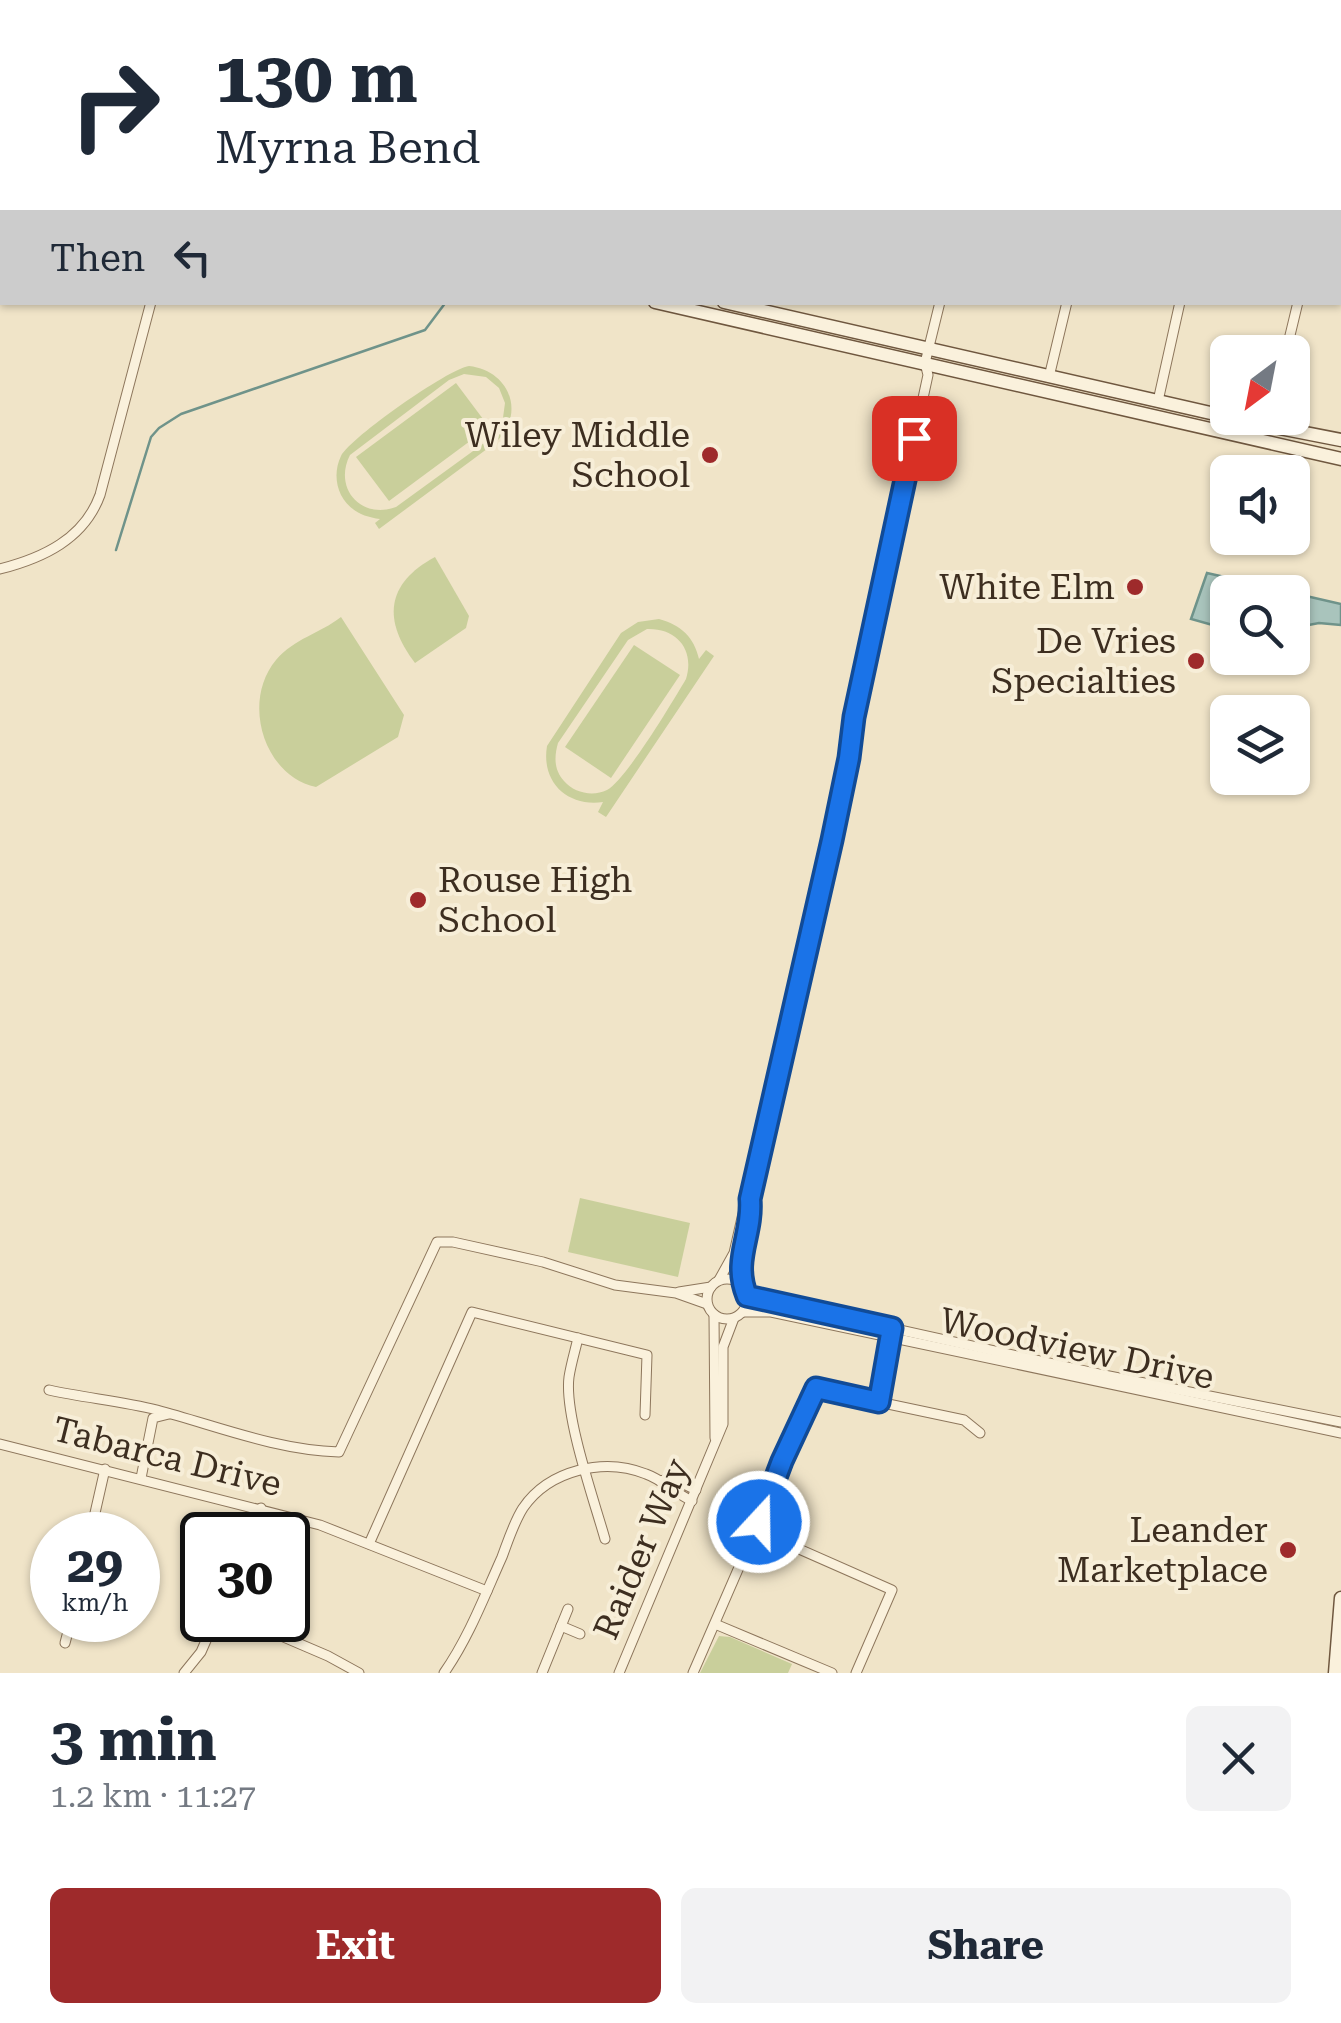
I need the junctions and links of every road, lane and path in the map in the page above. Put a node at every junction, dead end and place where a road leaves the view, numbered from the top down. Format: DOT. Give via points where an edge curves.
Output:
graph roads {
  1 [pos="151,305"];
  2 [pos="674,305"];
  3 [pos="730,305"];
  4 [pos="939,305"];
  5 [pos="1066,305"];
  6 [pos="1179,305"];
  7 [pos="1297,305"];
  8 [pos="757,318"];
  9 [pos="1290,335"];
  10 [pos="927,357"];
  11 [pos="1047,384"];
  12 [pos="1158,402"];
  13 [pos="1210,413"];
  14 [pos="1155,416"];
  15 [pos="1310,432"];
  16 [pos="1341,440"];
  17 [pos="1341,459"];
  18 [pos="0,568"];
  19 [pos="750,1199"];
  20 [pos="715,1284"];
  21 [pos="741,1285"];
  22 [pos="676,1293"];
  23 [pos="747,1296"];
  24 [pos="707,1304"];
  25 [pos="714,1315"];
  26 [pos="739,1315"];
  27 [pos="891,1333"];
  28 [pos="578,1338"];
  29 [pos="49,1390"];
  30 [pos="879,1402"];
  31 [pos="170,1413"];
  32 [pos="645,1415"];
  33 [pos="1341,1422"];
  34 [pos="980,1432"];
  35 [pos="1341,1433"];
  36 [pos="0,1444"];
  37 [pos="716,1446"];
  38 [pos="585,1468"];
  39 [pos="106,1469"];
  40 [pos="141,1478"];
  41 [pos="660,1481"];
  42 [pos="696,1490"];
  43 [pos="692,1501"];
  44 [pos="261,1508"];
  45 [pos="96,1512"];
  46 [pos="260,1512"];
  47 [pos="756,1530"];
  48 [pos="606,1539"];
  49 [pos="369,1544"];
  50 [pos="488,1590"];
  51 [pos="1341,1598"];
  52 [pos="568,1609"];
  53 [pos="716,1624"];
  54 [pos="561,1626"];
  55 [pos="580,1634"];
  56 [pos="205,1642"];
  57 [pos="295,1642"];
  58 [pos="184,1673"];
  59 [pos="359,1673"];
  60 [pos="444,1673"];
  61 [pos="542,1673"];
  62 [pos="619,1673"];
  63 [pos="693,1673"];
  64 [pos="832,1673"];
  65 [pos="856,1673"];
  66 [pos="1335,1673"];
  1 -- 18 [label="street" via="90,517 48,552"];
  2 -- 8 [label="main road"];
  3 -- 8 [label="main road"];
  4 -- 10 [label="street"];
  5 -- 11 [label="street"];
  6 -- 12 [label="street"];
  7 -- 9 [label="street"];
  8 -- 10 [label="main road"];
  10 -- 11 [label="main road"];
  10 -- 19 [label="street" via="846,774"];
  11 -- 12 [label="main road"];
  11 -- 14 [label="main road"];
  12 -- 13 [label="main road"];
  12 -- 14 [label="main road"];
  14 -- 17 [label="main road"];
  15 -- 16 [label="main road"];
  19 -- 20 [label="street" via="734,1253"];
  19 -- 21 [label="street"];
  20 -- 21 [label="street" via="729,1279"];
  20 -- 22 [label="street"];
  20 -- 24 [label="street"];
  21 -- 23 [label="street"];
  22 -- 24 [label="street"];
  22 -- 31 [label="street" via="437,1242 339,1452 258,1440"];
  23 -- 26 [label="street"];
  23 -- 27 [label="street, Woodview Drive"];
  24 -- 25 [label="street"];
  25 -- 26 [label="street"];
  25 -- 37 [label="street, Raider Way"];
  26 -- 27 [label="street, Woodview Drive" via="771,1312"];
  26 -- 37 [label="street, Raider Way" via="723,1347 723,1424"];
  27 -- 30 [label="street"];
  27 -- 33 [label="street, Woodview Drive"];
  27 -- 35 [label="street, Woodview Drive"];
  28 -- 32 [label="street" via="646,1355"];
  28 -- 38 [label="street" via="568,1380"];
  28 -- 49 [label="street" via="472,1312"];
  29 -- 31 [label="street"];
  30 -- 34 [label="street" via="964,1420"];
  30 -- 47 [label="street" via="816,1388"];
  31 -- 40 [label="street" via="153,1418"];
  36 -- 39 [label="street, Tabarca Drive"];
  37 -- 42 [label="street, Raider Way"];
  38 -- 41 [label="street" via="618,1467"];
  38 -- 48 [label="street"];
  38 -- 50 [label="street" via="549,1483 522,1510"];
  39 -- 40 [label="street, Tabarca Drive"];
  39 -- 45 [label="street"];
  40 -- 44 [label="street, Tabarca Drive"];
  41 -- 42 [label="street" via="672,1478"];
  41 -- 43 [label="street"];
  42 -- 43 [label="street, Raider Way"];
  43 -- 62 [label="street, Raider Way"];
  44 -- 46 [label="street"];
  44 -- 49 [label="street, Tabarca Drive"];
  47 -- 53 [label="street"];
  47 -- 65 [label="street" via="892,1590"];
  49 -- 50 [label="street, Tabarca Drive"];
  50 -- 60 [label="street"];
  51 -- 66 [label="main road"];
  52 -- 54 [label="street"];
  53 -- 63 [label="street"];
  53 -- 64 [label="street"];
  54 -- 55 [label="street"];
  54 -- 61 [label="street"];
  56 -- 58 [label="street"];
  57 -- 59 [label="street"];
}
